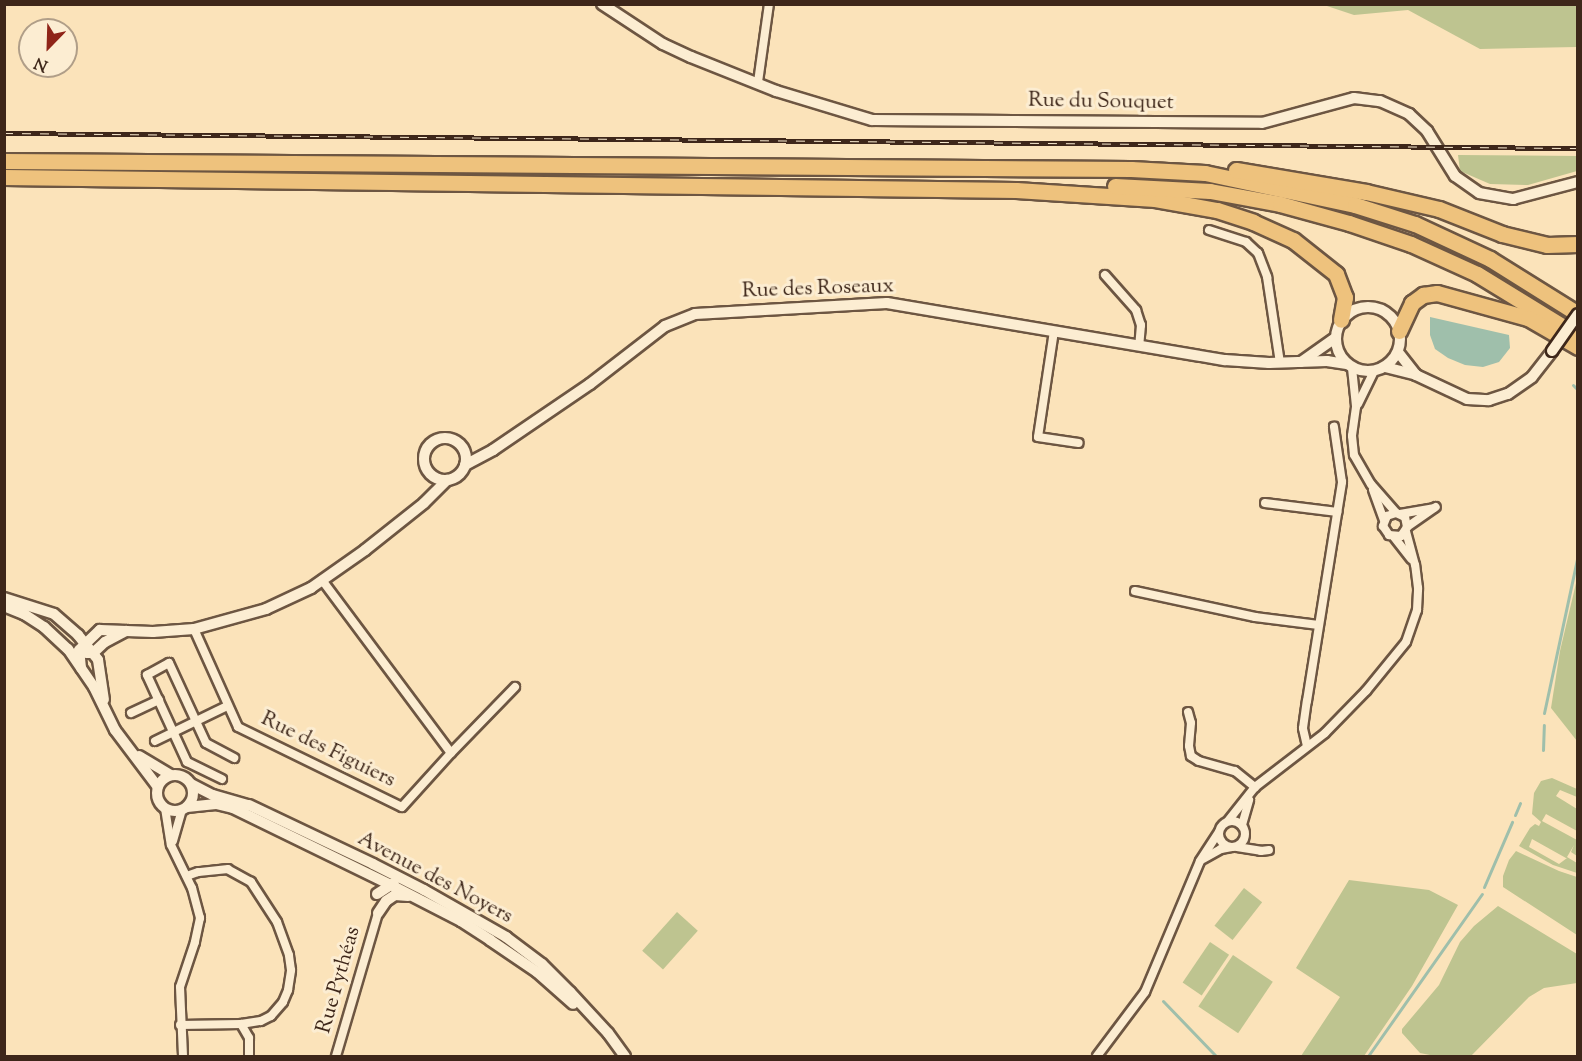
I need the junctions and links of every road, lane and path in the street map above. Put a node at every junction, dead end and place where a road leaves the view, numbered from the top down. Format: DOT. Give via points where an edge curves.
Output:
graph roads {
  1 [pos="602,4"];
  2 [pos="769,4"];
  3 [pos="758,82"];
  4 [pos="4,161"];
  5 [pos="967,168"];
  6 [pos="4,177"];
  7 [pos="1578,182"];
  8 [pos="737,185"];
  9 [pos="1209,230"];
  10 [pos="1578,244"];
  11 [pos="1105,275"];
  12 [pos="1578,314"];
  13 [pos="1341,320"];
  14 [pos="1054,331"];
  15 [pos="1399,331"];
  16 [pos="1578,336"];
  17 [pos="1335,338"];
  18 [pos="1139,346"];
  19 [pos="1578,347"];
  20 [pos="1398,352"];
  21 [pos="1301,362"];
  22 [pos="1280,363"];
  23 [pos="1350,366"];
  24 [pos="1385,367"];
  25 [pos="1374,371"];
  26 [pos="1416,375"];
  27 [pos="1356,407"];
  28 [pos="1334,427"];
  29 [pos="1079,443"];
  30 [pos="465,453"];
  31 [pos="483,456"];
  32 [pos="465,465"];
  33 [pos="433,477"];
  34 [pos="447,480"];
  35 [pos="1371,484"];
  36 [pos="432,494"];
  37 [pos="1265,503"];
  38 [pos="1337,512"];
  39 [pos="1398,513"];
  40 [pos="1384,520"];
  41 [pos="1406,529"];
  42 [pos="1394,537"];
  43 [pos="1415,565"];
  44 [pos="322,580"];
  45 [pos="1135,591"];
  46 [pos="4,598"];
  47 [pos="4,606"];
  48 [pos="1318,625"];
  49 [pos="194,628"];
  50 [pos="128,630"];
  51 [pos="51,633"];
  52 [pos="82,647"];
  53 [pos="93,653"];
  54 [pos="81,668"];
  55 [pos="515,687"];
  56 [pos="159,700"];
  57 [pos="227,706"];
  58 [pos="1188,712"];
  59 [pos="131,713"];
  60 [pos="107,715"];
  61 [pos="197,720"];
  62 [pos="174,732"];
  63 [pos="155,741"];
  64 [pos="1307,746"];
  65 [pos="131,751"];
  66 [pos="451,753"];
  67 [pos="234,758"];
  68 [pos="171,775"];
  69 [pos="222,779"];
  70 [pos="191,784"];
  71 [pos="158,787"];
  72 [pos="1252,791"];
  73 [pos="165,808"];
  74 [pos="185,808"];
  75 [pos="1228,821"];
  76 [pos="1244,829"];
  77 [pos="1219,832"];
  78 [pos="171,845"];
  79 [pos="1234,847"];
  80 [pos="1200,861"];
  81 [pos="368,873"];
  82 [pos="187,876"];
  83 [pos="389,884"];
  84 [pos="424,890"];
  85 [pos="377,894"];
  86 [pos="415,897"];
  87 [pos="378,913"];
  88 [pos="241,1024"];
  89 [pos="180,1025"];
  90 [pos="183,1056"];
  91 [pos="249,1056"];
  92 [pos="336,1056"];
  93 [pos="623,1056"];
  94 [pos="1097,1056"];
  1 -- 3 [label="street, Rue du Souquet" via="663,44"];
  2 -- 3 [label="street"];
  3 -- 7 [label="street, Rue du Souquet" via="872,120 1262,123 1354,98 1380,101 1409,114 1426,131 1455,176 1479,194 1513,199"];
  4 -- 5 [label="highway"];
  5 -- 10 [label="highway" via="1042,160 1196,165 1366,192 1439,209 1502,234 1547,245"];
  5 -- 12 [label="highway" via="1204,173 1355,205 1415,224 1490,259"];
  6 -- 8 [label="highway"];
  8 -- 13 [label="highway" via="1016,190 1155,199 1217,210 1293,240 1336,274 1345,297"];
  8 -- 16 [label="highway" via="956,183 1138,187 1233,195 1280,204 1411,244 1477,274"];
  9 -- 22 [label="street" via="1246,242 1258,253 1267,277"];
  11 -- 18 [label="street" via="1136,310"];
  12 -- 26 [label="street, bridge" via="1532,377 1508,394 1489,400 1467,399"];
  13 -- 15 [label="street" via="1368,306 1388,313"];
  13 -- 17 [label="street"];
  14 -- 18 [label="street, Rue des Roseaux"];
  14 -- 29 [label="street" via="1038,437"];
  14 -- 31 [label="street, Rue des Roseaux" via="886,303 695,314 665,326 590,384"];
  15 -- 19 [label="highway" via="1412,303 1437,292 1528,318"];
  15 -- 20 [label="street"];
  17 -- 21 [label="street"];
  17 -- 23 [label="street" via="1340,357"];
  18 -- 22 [label="street, Rue des Roseaux" via="1225,360"];
  20 -- 24 [label="street"];
  20 -- 26 [label="street"];
  21 -- 22 [label="street, Rue des Roseaux"];
  21 -- 23 [label="street, Rue des Roseaux" via="1326,361"];
  23 -- 25 [label="street"];
  23 -- 27 [label="street"];
  24 -- 25 [label="street"];
  24 -- 26 [label="street"];
  25 -- 27 [label="street"];
  27 -- 35 [label="street" via="1353,449"];
  28 -- 38 [label="street" via="1342,470"];
  30 -- 31 [label="street"];
  30 -- 32 [label="street"];
  30 -- 33 [label="street" via="462,446 449,439 429,445 424,458"];
  31 -- 32 [label="street, Rue des Roseaux"];
  32 -- 34 [label="street, Rue des Roseaux" via="458,475"];
  33 -- 34 [label="street"];
  33 -- 36 [label="street"];
  34 -- 36 [label="street, Rue des Roseaux"];
  35 -- 39 [label="street"];
  35 -- 40 [label="street"];
  36 -- 44 [label="street, Rue des Roseaux"];
  37 -- 38 [label="street"];
  38 -- 48 [label="street"];
  39 -- 40 [label="street"];
  39 -- 41 [label="street" via="1407,521"];
  39 -- 41 [label="street" via="1436,507"];
  40 -- 42 [label="street" via="1385,531"];
  41 -- 42 [label="street"];
  41 -- 43 [label="street"];
  42 -- 43 [label="street"];
  43 -- 64 [label="street" via="1417,610 1406,642 1366,691"];
  44 -- 49 [label="street, Rue des Roseaux" via="266,609"];
  44 -- 66 [label="street"];
  45 -- 48 [label="street" via="1255,617"];
  46 -- 52 [label="street" via="54,614"];
  47 -- 51 [label="street" via="24,614"];
  48 -- 64 [label="street" via="1303,728"];
  49 -- 50 [label="street, Rue des Roseaux"];
  49 -- 57 [label="street, Rue des Figuiers"];
  50 -- 52 [label="street, Rue des Roseaux" via="100,630"];
  50 -- 53 [label="street, Rue des Roseaux"];
  51 -- 52 [label="street" via="63,635"];
  51 -- 54 [label="street"];
  52 -- 53 [label="street"];
  52 -- 54 [label="street"];
  53 -- 60 [label="street" via="98,660"];
  54 -- 60 [label="street"];
  55 -- 66 [label="street"];
  56 -- 59 [label="street"];
  56 -- 61 [label="street" via="147,675 170,663"];
  56 -- 62 [label="street"];
  57 -- 61 [label="street"];
  57 -- 66 [label="street, Rue des Figuiers" via="238,727 402,807"];
  58 -- 72 [label="street" via="1191,756 1235,771"];
  60 -- 65 [label="street"];
  61 -- 62 [label="street"];
  61 -- 67 [label="street" via="206,743"];
  62 -- 63 [label="street"];
  62 -- 69 [label="street" via="187,762"];
  64 -- 72 [label="street"];
  65 -- 68 [label="street"];
  65 -- 71 [label="street"];
  68 -- 70 [label="street" via="183,776"];
  68 -- 71 [label="street"];
  70 -- 74 [label="street" via="193,796"];
  70 -- 84 [label="street, Avenue des Noyers" via="249,805"];
  71 -- 73 [label="street" via="158,799"];
  72 -- 75 [label="street"];
  72 -- 76 [label="street"];
  73 -- 74 [label="street"];
  73 -- 78 [label="street"];
  74 -- 78 [label="street"];
  74 -- 81 [label="street, Avenue des Noyers" via="216,804 232,808"];
  75 -- 76 [label="street"];
  75 -- 77 [label="street"];
  76 -- 79 [label="street" via="1241,844"];
  76 -- 79 [label="street" via="1256,845 1269,850"];
  77 -- 79 [label="street" via="1221,842"];
  77 -- 80 [label="street"];
  78 -- 82 [label="street"];
  79 -- 80 [label="street" via="1221,849"];
  80 -- 94 [label="street" via="1145,992"];
  81 -- 83 [label="street, Avenue des Noyers"];
  81 -- 85 [label="street"];
  82 -- 88 [label="street" via="216,868 228,870 251,882 277,922 289,955 288,990 280,1007 261,1021"];
  82 -- 89 [label="street" via="200,918 180,987"];
  83 -- 84 [label="street" via="405,882"];
  83 -- 85 [label="street"];
  83 -- 86 [label="street, Avenue des Noyers"];
  84 -- 93 [label="street, Avenue des Noyers" via="542,964 608,1033"];
  85 -- 87 [label="street"];
  86 -- 87 [label="street" via="395,895"];
  86 -- 93 [label="street, Avenue des Noyers" via="461,921 537,972 570,1000"];
  87 -- 92 [label="street, Rue Pythéas"];
  88 -- 89 [label="street"];
  88 -- 91 [label="street" via="249,1038"];
  89 -- 90 [label="street"];
}
